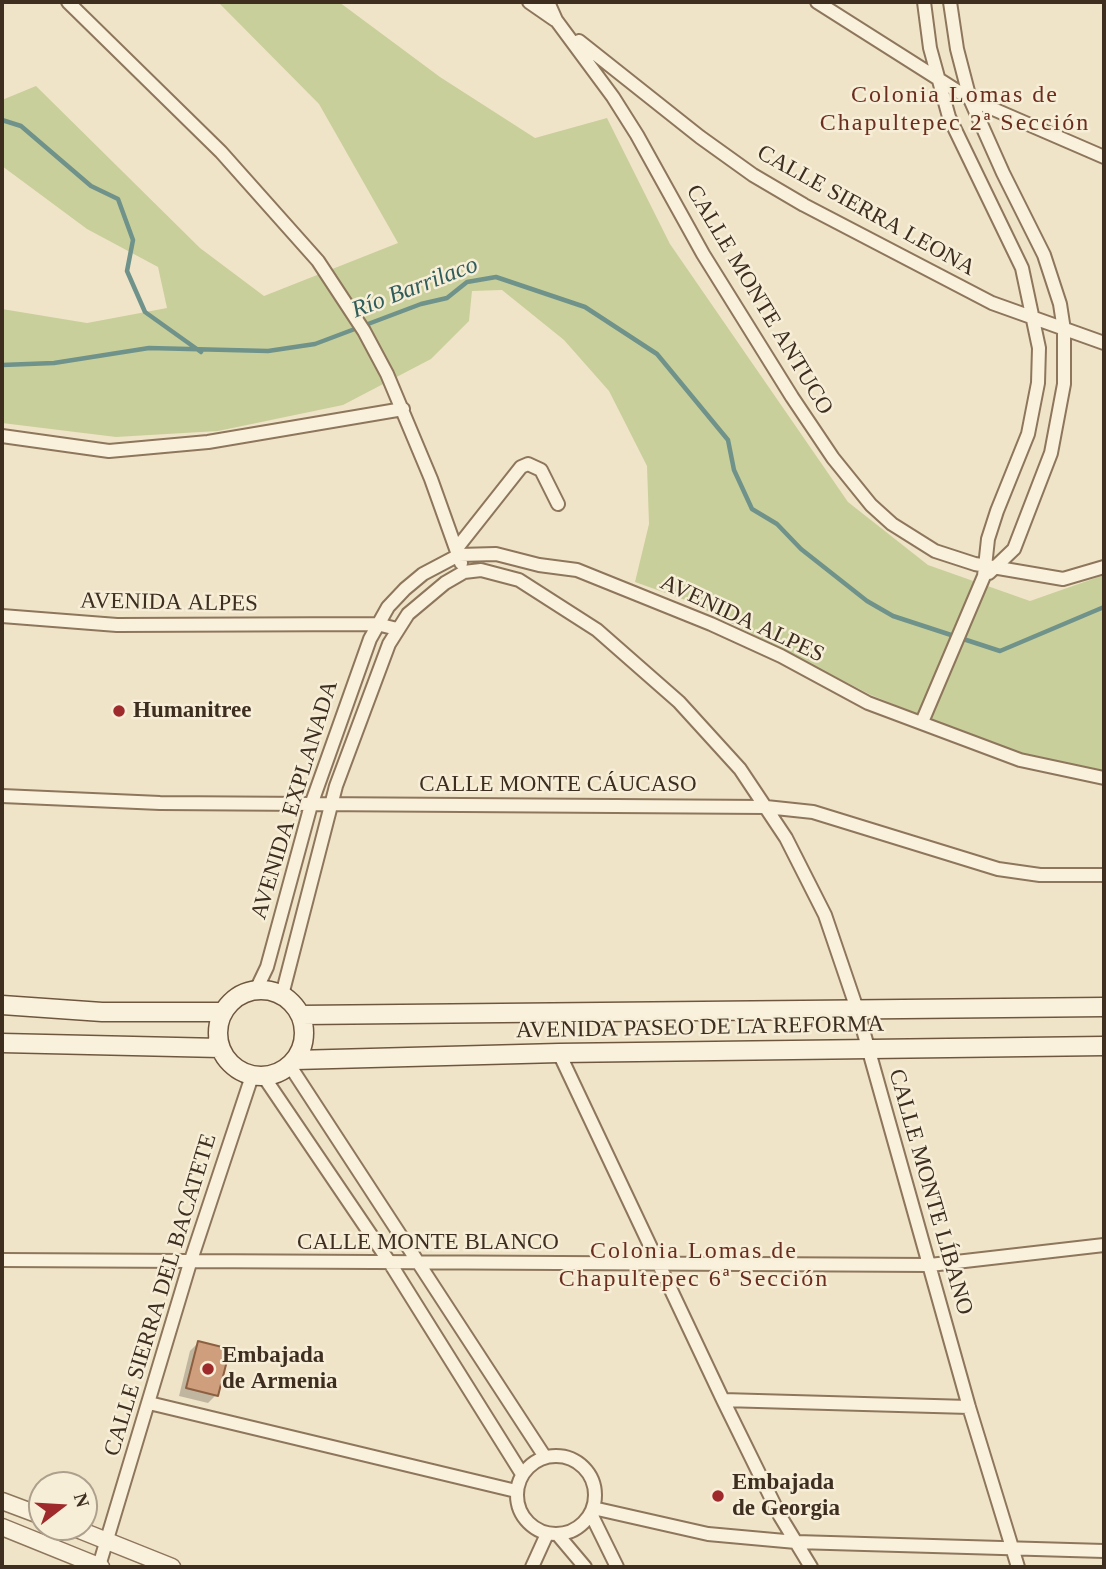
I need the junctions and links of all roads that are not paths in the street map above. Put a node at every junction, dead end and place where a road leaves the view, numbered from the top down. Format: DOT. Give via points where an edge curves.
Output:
graph roads {
  1 [pos="68,2"];
  2 [pos="529,2"];
  3 [pos="548,2"];
  4 [pos="817,2"];
  5 [pos="924,2"];
  6 [pos="950,2"];
  7 [pos="555,20"];
  8 [pos="938,80"];
  9 [pos="970,99"];
  10 [pos="1104,157"];
  11 [pos="1035,317"];
  12 [pos="1064,330"];
  13 [pos="1104,344"];
  14 [pos="402,409"];
  15 [pos="2,436"];
  16 [pos="558,504"];
  17 [pos="458,551"];
  18 [pos="539,565"];
  19 [pos="1104,567"];
  20 [pos="464,572"];
  21 [pos="986,574"];
  22 [pos="528,584"];
  23 [pos="2,617"];
  24 [pos="377,624"];
  25 [pos="397,629"];
  26 [pos="922,722"];
  27 [pos="1104,778"];
  28 [pos="2,796"];
  29 [pos="311,805"];
  30 [pos="330,805"];
  31 [pos="766,807"];
  32 [pos="1104,875"];
  33 [pos="256,990"];
  34 [pos="282,995"];
  35 [pos="2,1005"];
  36 [pos="1104,1007"];
  37 [pos="223,1012"];
  38 [pos="858,1012"];
  39 [pos="301,1016"];
  40 [pos="2,1043"];
  41 [pos="1104,1046"];
  42 [pos="220,1048"];
  43 [pos="868,1051"];
  44 [pos="559,1053"];
  45 [pos="293,1063"];
  46 [pos="258,1076"];
  47 [pos="1104,1245"];
  48 [pos="2,1260"];
  49 [pos="190,1263"];
  50 [pos="390,1264"];
  51 [pos="420,1264"];
  52 [pos="659,1265"];
  53 [pos="930,1265"];
  54 [pos="723,1400"];
  55 [pos="149,1403"];
  56 [pos="968,1407"];
  57 [pos="545,1457"];
  58 [pos="522,1474"];
  59 [pos="516,1491"];
  60 [pos="2,1501"];
  61 [pos="28,1511"];
  62 [pos="592,1511"];
  63 [pos="2,1527"];
  64 [pos="553,1534"];
  65 [pos="98,1537"];
  66 [pos="107,1540"];
  67 [pos="796,1542"];
  68 [pos="1012,1547"];
  69 [pos="1104,1550"];
  70 [pos="100,1567"];
  71 [pos="172,1567"];
  72 [pos="532,1567"];
  73 [pos="585,1567"];
  74 [pos="617,1567"];
  75 [pos="811,1567"];
  76 [pos="1018,1567"];
  1 -- 14 [label="street" via="222,152 318,261 364,331"];
  2 -- 7 [label="street, CALLE SIERRA LEONA"];
  3 -- 7 [label="street, CALLE MONTE ANTUCO"];
  4 -- 8 [label="street"];
  5 -- 8 [label="street"];
  6 -- 9 [label="street"];
  7 -- 11 [label="street, CALLE SIERRA LEONA" via="638,90 753,175 944,280"];
  7 -- 21 [label="street, CALLE MONTE ANTUCO" via="613,97 739,312 854,485 871,505 913,538"];
  8 -- 9 [label="street"];
  8 -- 11 [label="street" via="963,148 1022,268"];
  9 -- 10 [label="street"];
  9 -- 12 [label="street" via="1044,255"];
  11 -- 12 [label="street, CALLE SIERRA LEONA"];
  11 -- 21 [label="street" via="1038,383 1028,435 997,510"];
  12 -- 13 [label="street, CALLE SIERRA LEONA"];
  12 -- 21 [label="street" via="1064,384 1051,453 1014,549"];
  14 -- 15 [label="street" via="208,442 109,451"];
  14 -- 17 [label="street"];
  16 -- 17 [label="street" via="541,470 528,464 521,467"];
  17 -- 18 [label="street, AVENIDA ALPES" via="496,554"];
  17 -- 20 [label="street"];
  17 -- 24 [label="street, AVENIDA ALPES" via="405,589"];
  18 -- 22 [label="street"];
  18 -- 26 [label="street, AVENIDA ALPES" via="577,570 711,624 868,703"];
  19 -- 21 [label="street, CALLE MONTE ANTUCO" via="1063,579"];
  20 -- 22 [label="street, CALLE MONTE LÍBANO" via="498,572"];
  20 -- 25 [label="street, AVENIDA EXPLANADA" via="424,599"];
  21 -- 26 [label="street"];
  22 -- 31 [label="street, CALLE MONTE LÍBANO" via="597,630 680,702 733,761"];
  23 -- 24 [label="street, AVENIDA ALPES" via="190,626"];
  24 -- 25 [label="street, AVENIDA ALPES"];
  24 -- 29 [label="street, AVENIDA EXPLANADA"];
  25 -- 30 [label="street, AVENIDA EXPLANADA"];
  26 -- 27 [label="street, AVENIDA ALPES" via="1020,760"];
  28 -- 29 [label="street, CALLE MONTE CÁUCASO"];
  29 -- 30 [label="street, CALLE MONTE CÁUCASO"];
  29 -- 33 [label="street, AVENIDA EXPLANADA" via="267,967"];
  30 -- 31 [label="street, CALLE MONTE CÁUCASO"];
  30 -- 34 [label="street, AVENIDA EXPLANADA"];
  31 -- 32 [label="street, CALLE MONTE CÁUCASO" via="813,812 998,869 1040,875"];
  31 -- 38 [label="street, CALLE MONTE LÍBANO" via="825,915"];
  33 -- 34 [label="main road"];
  33 -- 37 [label="main road" via="243,993"];
  34 -- 39 [label="main road"];
  35 -- 37 [label="main road" via="102,1012"];
  36 -- 38 [label="main road, AVENIDA PASEO DE LA REFORMA"];
  37 -- 42 [label="main road"];
  38 -- 39 [label="main road, AVENIDA PASEO DE LA REFORMA"];
  38 -- 43 [label="street, CALLE MONTE LÍBANO"];
  39 -- 45 [label="main road" via="303,1046"];
  40 -- 42 [label="main road"];
  41 -- 43 [label="main road, AVENIDA PASEO DE LA REFORMA"];
  42 -- 46 [label="main road" via="233,1066"];
  43 -- 44 [label="main road, AVENIDA PASEO DE LA REFORMA"];
  43 -- 53 [label="street, CALLE MONTE LÍBANO"];
  44 -- 45 [label="main road, AVENIDA PASEO DE LA REFORMA"];
  44 -- 52 [label="street"];
  45 -- 46 [label="main road"];
  45 -- 51 [label="street"];
  46 -- 49 [label="street, CALLE SIERRA DEL BACATETE"];
  46 -- 50 [label="street"];
  47 -- 53 [label="street, CALLE MONTE BLANCO"];
  48 -- 49 [label="street, CALLE MONTE BLANCO"];
  49 -- 50 [label="street, CALLE MONTE BLANCO"];
  49 -- 55 [label="street, CALLE SIERRA DEL BACATETE"];
  50 -- 51 [label="street, CALLE MONTE BLANCO"];
  50 -- 58 [label="street"];
  51 -- 52 [label="street, CALLE MONTE BLANCO"];
  51 -- 57 [label="street"];
  52 -- 53 [label="street, CALLE MONTE BLANCO"];
  52 -- 54 [label="street"];
  53 -- 56 [label="street, CALLE MONTE LÍBANO"];
  54 -- 56 [label="street"];
  54 -- 67 [label="street"];
  55 -- 59 [label="street"];
  55 -- 66 [label="street, CALLE SIERRA DEL BACATETE"];
  56 -- 68 [label="street, CALLE MONTE LÍBANO"];
  57 -- 58 [label="street"];
  57 -- 62 [label="street" via="558,1455 580,1464 594,1484"];
  58 -- 59 [label="street"];
  59 -- 64 [label="street" via="528,1523"];
  60 -- 61 [label="street"];
  62 -- 64 [label="street" via="579,1527"];
  62 -- 67 [label="street" via="708,1534"];
  62 -- 74 [label="street"];
  63 -- 70 [label="street"];
  64 -- 72 [label="street"];
  64 -- 73 [label="street"];
  65 -- 66 [label="street"];
  66 -- 70 [label="street, CALLE SIERRA DEL BACATETE"];
  66 -- 71 [label="street"];
  67 -- 68 [label="street"];
  67 -- 75 [label="street"];
  68 -- 69 [label="street"];
  68 -- 76 [label="street, CALLE MONTE LÍBANO"];
}
